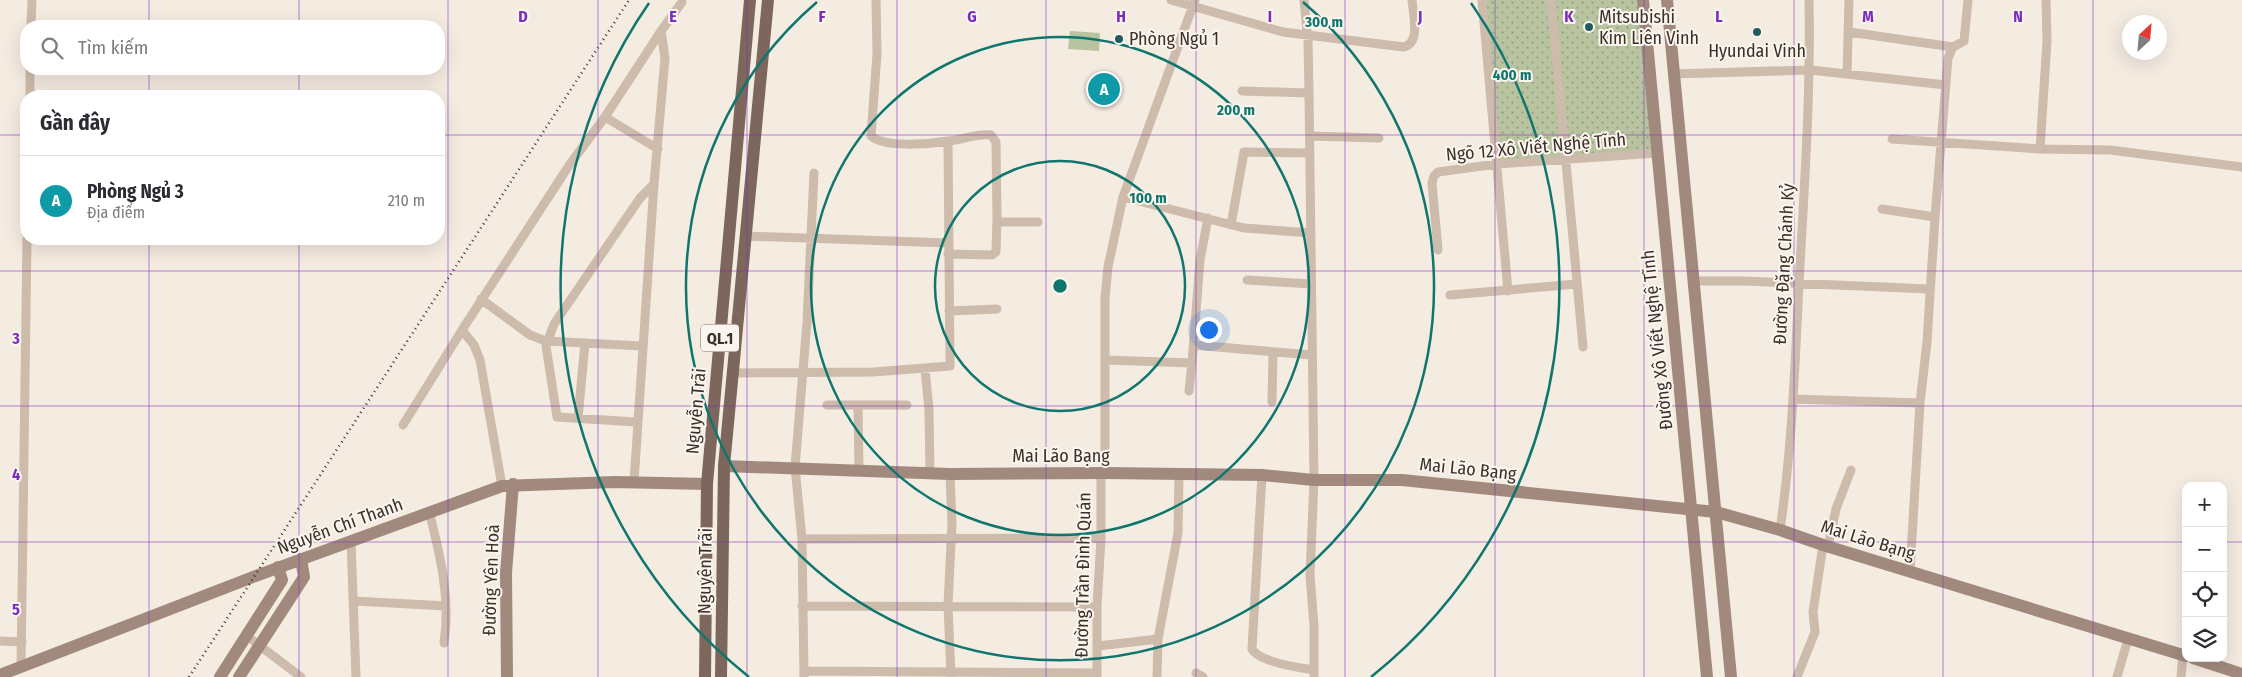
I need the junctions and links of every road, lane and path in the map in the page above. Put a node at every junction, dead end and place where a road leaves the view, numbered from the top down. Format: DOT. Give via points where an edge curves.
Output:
graph roads {
  1 [pos="32,0"];
  2 [pos="750,0"];
  3 [pos="768,0"];
  4 [pos="876,0"];
  5 [pos="1171,0"];
  6 [pos="1304,0"];
  7 [pos="1412,0"];
  8 [pos="1482,0"];
  9 [pos="1551,0"];
  10 [pos="1643,0"];
  11 [pos="1667,0"];
  12 [pos="1809,0"];
  13 [pos="1849,0"];
  14 [pos="1968,0"];
  15 [pos="2046,0"];
  16 [pos="682,2"];
  17 [pos="1193,4"];
  18 [pos="31,20"];
  19 [pos="660,31"];
  20 [pos="1849,32"];
  21 [pos="1306,36"];
  22 [pos="1953,47"];
  23 [pos="1810,70"];
  24 [pos="1673,74"];
  25 [pos="1847,74"];
  26 [pos="30,75"];
  27 [pos="1650,78"];
  28 [pos="1946,85"];
  29 [pos="30,90"];
  30 [pos="1242,91"];
  31 [pos="1309,92"];
  32 [pos="605,117"];
  33 [pos="1310,136"];
  34 [pos="1379,138"];
  35 [pos="1892,139"];
  36 [pos="948,141"];
  37 [pos="1941,142"];
  38 [pos="658,149"];
  39 [pos="2040,149"];
  40 [pos="1309,153"];
  41 [pos="1657,153"];
  42 [pos="1568,160"];
  43 [pos="1497,164"];
  44 [pos="2242,167"];
  45 [pos="814,173"];
  46 [pos="654,184"];
  47 [pos="1123,198"];
  48 [pos="1882,209"];
  49 [pos="1935,217"];
  50 [pos="997,218"];
  51 [pos="1208,218"];
  52 [pos="1038,222"];
  53 [pos="1231,224"];
  54 [pos="1311,233"];
  55 [pos="745,236"];
  56 [pos="810,238"];
  57 [pos="948,243"];
  58 [pos="27,245"];
  59 [pos="1438,250"];
  60 [pos="948,254"];
  61 [pos="1247,280"];
  62 [pos="1693,281"];
  63 [pos="1799,283"];
  64 [pos="1311,284"];
  65 [pos="1577,284"];
  66 [pos="1930,289"];
  67 [pos="1508,291"];
  68 [pos="1450,295"];
  69 [pos="481,299"];
  70 [pos="997,309"];
  71 [pos="949,310"];
  72 [pos="462,330"];
  73 [pos="546,341"];
  74 [pos="585,343"];
  75 [pos="1194,345"];
  76 [pos="642,346"];
  77 [pos="1583,347"];
  78 [pos="1273,352"];
  79 [pos="1312,355"];
  80 [pos="1105,360"];
  81 [pos="1192,363"];
  82 [pos="925,369"];
  83 [pos="733,373"];
  84 [pos="802,373"];
  85 [pos="1189,391"];
  86 [pos="1793,400"];
  87 [pos="1272,402"];
  88 [pos="1920,403"];
  89 [pos="826,405"];
  90 [pos="858,405"];
  91 [pos="907,405"];
  92 [pos="578,418"];
  93 [pos="636,422"];
  94 [pos="403,425"];
  95 [pos="724,466"];
  96 [pos="795,467"];
  97 [pos="859,470"];
  98 [pos="1852,470"];
  99 [pos="930,473"];
  100 [pos="1103,473"];
  101 [pos="950,474"];
  102 [pos="1179,474"];
  103 [pos="1262,475"];
  104 [pos="1314,480"];
  105 [pos="634,482"];
  106 [pos="707,484"];
  107 [pos="508,485"];
  108 [pos="429,511"];
  109 [pos="1692,511"];
  110 [pos="1716,512"];
  111 [pos="1780,530"];
  112 [pos="1101,538"];
  113 [pos="802,539"];
  114 [pos="951,540"];
  115 [pos="351,541"];
  116 [pos="1826,546"];
  117 [pos="301,559"];
  118 [pos="278,567"];
  119 [pos="1910,571"];
  120 [pos="354,601"];
  121 [pos="446,606"];
  122 [pos="802,606"];
  123 [pos="948,606"];
  124 [pos="1097,607"];
  125 [pos="247,636"];
  126 [pos="1158,639"];
  127 [pos="2128,639"];
  128 [pos="0,641"];
  129 [pos="22,642"];
  130 [pos="444,643"];
  131 [pos="260,645"];
  132 [pos="1098,646"];
  133 [pos="2182,655"];
  134 [pos="2186,662"];
  135 [pos="2212,662"];
  136 [pos="21,667"];
  137 [pos="804,674"];
  138 [pos="1314,674"];
  139 [pos="2242,674"];
  140 [pos="0,675"];
  141 [pos="951,675"];
  142 [pos="1096,675"];
  143 [pos="220,677"];
  144 [pos="239,677"];
  145 [pos="301,677"];
  146 [pos="356,677"];
  147 [pos="507,677"];
  148 [pos="705,677"];
  149 [pos="721,677"];
  150 [pos="1157,677"];
  151 [pos="1707,677"];
  152 [pos="1731,677"];
  153 [pos="1797,677"];
  154 [pos="2117,677"];
  155 [pos="2181,677"];
  1 -- 18 [label="street"];
  2 -- 106 [label="main road, Nguyễn Trãi / QL.1"];
  3 -- 55 [label="main road, Nguyễn Trãi / QL.1"];
  4 -- 36 [label="street" via="877,54 870,136 884,142"];
  5 -- 17 [label="street"];
  6 -- 21 [label="street"];
  7 -- 21 [label="street" via="1413,40 1409,46"];
  8 -- 43 [label="street"];
  9 -- 42 [label="street"];
  10 -- 27 [label="street, Đường Xô Viết Nghệ Tĩnh"];
  11 -- 24 [label="street"];
  12 -- 23 [label="street, Đường Đặng Chánh Kỷ"];
  13 -- 20 [label="street"];
  14 -- 22 [label="street" via="1964,41"];
  15 -- 39 [label="street"];
  16 -- 19 [label="street"];
  17 -- 21 [label="street" via="1272,30"];
  17 -- 47 [label="street, Đường Trần Đình Quán"];
  19 -- 32 [label="street"];
  19 -- 38 [label="street" via="665,58"];
  20 -- 22 [label="street"];
  20 -- 25 [label="street"];
  21 -- 31 [label="street"];
  22 -- 28 [label="street" via="1948,58"];
  23 -- 24 [label="street"];
  23 -- 25 [label="street"];
  23 -- 63 [label="street, Đường Đặng Chánh Kỷ"];
  24 -- 27 [label="street"];
  24 -- 62 [label="street"];
  25 -- 28 [label="street"];
  26 -- 29 [label="street"];
  27 -- 41 [label="street, Đường Xô Viết Nghệ Tĩnh"];
  28 -- 37 [label="street"];
  30 -- 31 [label="street"];
  31 -- 33 [label="street"];
  32 -- 38 [label="street"];
  32 -- 69 [label="street"];
  33 -- 34 [label="street"];
  33 -- 40 [label="street"];
  35 -- 37 [label="street"];
  36 -- 50 [label="street" via="987,134 994,138"];
  36 -- 57 [label="street"];
  37 -- 39 [label="street"];
  37 -- 49 [label="street"];
  38 -- 46 [label="street"];
  39 -- 44 [label="street" via="2110,150"];
  40 -- 53 [label="street" via="1244,152"];
  40 -- 54 [label="street"];
  41 -- 42 [label="street, Ngõ 12 Xô Viết Nghệ Tĩnh"];
  41 -- 109 [label="street, Đường Xô Viết Nghệ Tĩnh"];
  42 -- 43 [label="street, Ngõ 12 Xô Viết Nghệ Tĩnh"];
  42 -- 65 [label="street"];
  43 -- 59 [label="street, Ngõ 12 Xô Viết Nghệ Tĩnh" via="1442,170 1434,176"];
  43 -- 67 [label="street"];
  45 -- 56 [label="street"];
  46 -- 73 [label="street" via="640,198 554,324"];
  46 -- 76 [label="street"];
  47 -- 51 [label="street"];
  47 -- 80 [label="street, Đường Trần Đình Quán" via="1107,278"];
  48 -- 49 [label="street"];
  49 -- 66 [label="street"];
  50 -- 52 [label="street" via="1001,222"];
  50 -- 60 [label="street" via="996,252 992,255"];
  51 -- 53 [label="street"];
  51 -- 75 [label="street" via="1200,260"];
  53 -- 54 [label="street" via="1260,230"];
  54 -- 64 [label="street"];
  55 -- 56 [label="street"];
  55 -- 83 [label="main road, Nguyễn Trãi / QL.1"];
  56 -- 57 [label="street"];
  56 -- 84 [label="street"];
  57 -- 60 [label="street"];
  58 -- 129 [label="street"];
  60 -- 71 [label="street"];
  61 -- 64 [label="street"];
  62 -- 63 [label="street"];
  62 -- 110 [label="street"];
  63 -- 66 [label="street"];
  63 -- 86 [label="street, Đường Đặng Chánh Kỷ"];
  64 -- 79 [label="street"];
  65 -- 67 [label="street"];
  65 -- 77 [label="street"];
  66 -- 88 [label="street"];
  67 -- 68 [label="street"];
  69 -- 72 [label="street"];
  69 -- 73 [label="street" via="530,335"];
  70 -- 71 [label="street"];
  71 -- 82 [label="street" via="951,364"];
  72 -- 94 [label="street"];
  72 -- 107 [label="street" via="474,345 480,360"];
  73 -- 74 [label="street"];
  73 -- 92 [label="street" via="555,414 560,418"];
  74 -- 76 [label="street"];
  74 -- 92 [label="street"];
  75 -- 78 [label="street"];
  75 -- 81 [label="street"];
  76 -- 93 [label="street"];
  78 -- 79 [label="street"];
  78 -- 87 [label="street"];
  79 -- 104 [label="street"];
  80 -- 81 [label="street"];
  80 -- 100 [label="street, Đường Trần Đình Quán"];
  81 -- 85 [label="street"];
  82 -- 84 [label="street"];
  82 -- 99 [label="street"];
  83 -- 84 [label="street"];
  83 -- 95 [label="main road, Nguyễn Trãi / QL.1"];
  84 -- 96 [label="street"];
  86 -- 88 [label="street"];
  86 -- 111 [label="street, Đường Đặng Chánh Kỷ"];
  88 -- 119 [label="street"];
  89 -- 90 [label="street"];
  90 -- 91 [label="street"];
  90 -- 97 [label="street"];
  92 -- 93 [label="street"];
  93 -- 105 [label="street"];
  95 -- 96 [label="street, Mai Lão Bạng"];
  95 -- 106 [label="main road"];
  95 -- 149 [label="main road, Nguyên Trãi / QL.1"];
  96 -- 97 [label="street, Mai Lão Bạng"];
  96 -- 113 [label="street"];
  97 -- 99 [label="street, Mai Lão Bạng"];
  98 -- 116 [label="street" via="1838,503"];
  99 -- 101 [label="street, Mai Lão Bạng"];
  100 -- 101 [label="street, Mai Lão Bạng"];
  100 -- 102 [label="street, Mai Lão Bạng"];
  100 -- 112 [label="street, Đường Trần Đình Quán"];
  101 -- 114 [label="street"];
  102 -- 103 [label="street, Mai Lão Bạng"];
  102 -- 126 [label="street" via="1178,533"];
  103 -- 104 [label="street, Mai Lão Bạng"];
  103 -- 138 [label="street" via="1252,649 1254,654"];
  104 -- 109 [label="street, Mai Lão Bạng" via="1402,480"];
  104 -- 138 [label="street" via="1310,575"];
  105 -- 106 [label="street, Nguyễn Chí Thanh"];
  105 -- 107 [label="street, Nguyễn Chí Thanh"];
  106 -- 148 [label="main road, Nguyễn Trãi / QL.1"];
  107 -- 108 [label="street, Nguyễn Chí Thanh"];
  107 -- 147 [label="street, Đường Yên Hoà"];
  108 -- 115 [label="street, Nguyễn Chí Thanh"];
  108 -- 121 [label="street" via="442,563"];
  109 -- 110 [label="street, Mai Lão Bạng"];
  109 -- 151 [label="street, Đường Xô Viết Nghệ Tĩnh"];
  110 -- 111 [label="street, Mai Lão Bạng"];
  110 -- 152 [label="street"];
  111 -- 116 [label="street, Mai Lão Bạng"];
  112 -- 114 [label="street"];
  112 -- 124 [label="street, Đường Trần Đình Quán"];
  113 -- 114 [label="street"];
  113 -- 122 [label="street"];
  114 -- 123 [label="street"];
  115 -- 117 [label="street, Nguyễn Chí Thanh"];
  115 -- 120 [label="street"];
  116 -- 119 [label="street, Mai Lão Bạng"];
  116 -- 153 [label="street" via="1813,612 1815,632"];
  117 -- 118 [label="street, Nguyễn Chí Thanh"];
  117 -- 131 [label="street" via="304,577"];
  118 -- 125 [label="street" via="282,580"];
  118 -- 136 [label="street, Nguyễn Chí Thanh"];
  119 -- 127 [label="street, Mai Lão Bạng"];
  120 -- 121 [label="street"];
  120 -- 146 [label="street"];
  121 -- 130 [label="street"];
  122 -- 123 [label="street"];
  122 -- 137 [label="street"];
  123 -- 124 [label="street"];
  123 -- 141 [label="street"];
  124 -- 132 [label="street, Đường Trần Đình Quán"];
  125 -- 131 [label="street"];
  125 -- 143 [label="street"];
  126 -- 132 [label="street"];
  126 -- 150 [label="street"];
  127 -- 133 [label="street, Mai Lão Bạng"];
  127 -- 154 [label="street"];
  128 -- 129 [label="street"];
  129 -- 136 [label="street"];
  131 -- 144 [label="street"];
  131 -- 145 [label="street"];
  132 -- 142 [label="street, Đường Trần Đình Quán"];
  134 -- 155 [label="street"];
  135 -- 139 [label="street, Mai Lão Bạng"];
  136 -- 140 [label="street, Nguyễn Chí Thanh"];
  137 -- 141 [label="street"];
  141 -- 142 [label="street"];
}
